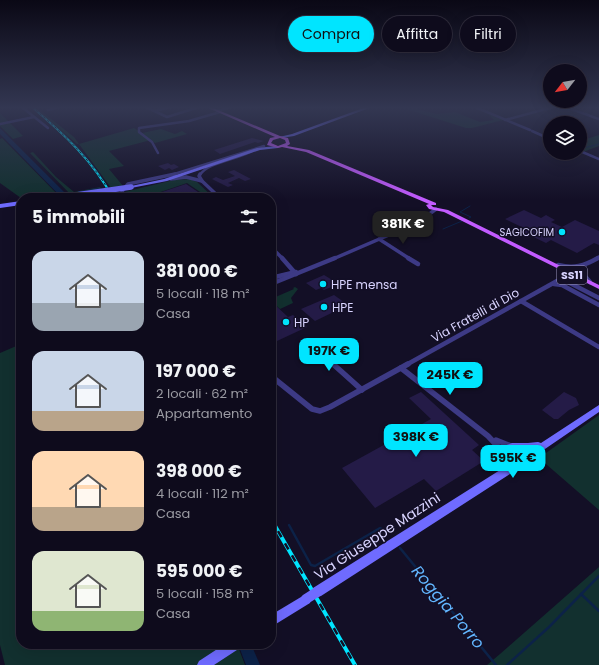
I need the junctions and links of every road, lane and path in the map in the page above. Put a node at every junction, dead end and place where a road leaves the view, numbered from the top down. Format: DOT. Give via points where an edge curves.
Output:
graph roads {
  1 [pos="147,138"];
  2 [pos="269,138"];
  3 [pos="277,138"];
  4 [pos="283,138"];
  5 [pos="288,140"];
  6 [pos="270,141"];
  7 [pos="264,146"];
  8 [pos="276,146"];
  9 [pos="282,146"];
  10 [pos="256,150"];
  11 [pos="158,153"];
  12 [pos="587,154"];
  13 [pos="319,155"];
  14 [pos="599,160"];
  15 [pos="165,180"];
  16 [pos="202,181"];
  17 [pos="90,193"];
  18 [pos="122,193"];
  19 [pos="215,193"];
  20 [pos="16,204"];
  21 [pos="0,206"];
  22 [pos="434,207"];
  23 [pos="427,216"];
  24 [pos="379,239"];
  25 [pos="276,252"];
  26 [pos="599,257"];
  27 [pos="545,260"];
  28 [pos="418,264"];
  29 [pos="554,264"];
  30 [pos="584,267"];
  31 [pos="286,273"];
  32 [pos="295,273"];
  33 [pos="276,276"];
  34 [pos="290,278"];
  35 [pos="276,282"];
  36 [pos="590,282"];
  37 [pos="552,284"];
  38 [pos="599,288"];
  39 [pos="599,299"];
  40 [pos="521,301"];
  41 [pos="592,301"];
  42 [pos="599,305"];
  43 [pos="308,341"];
  44 [pos="599,347"];
  45 [pos="400,368"];
  46 [pos="276,380"];
  47 [pos="362,390"];
  48 [pos="599,408"];
  49 [pos="488,436"];
  50 [pos="550,441"];
  51 [pos="512,446"];
  52 [pos="504,454"];
  53 [pos="521,461"];
  54 [pos="499,476"];
  55 [pos="276,618"];
  56 [pos="228,649"];
  57 [pos="203,665"];
  1 -- 11 [label="street"];
  2 -- 6 [label="main road, SS11"];
  3 -- 6 [label="main road"];
  4 -- 5 [label="main road, SS11"];
  5 -- 9 [label="main road" via="288,144"];
  5 -- 13 [label="main road, SS11"];
  6 -- 7 [label="main road"];
  6 -- 8 [label="main road, SS11"];
  7 -- 10 [label="main road"];
  7 -- 18 [label="street" via="182,172 128,184"];
  8 -- 9 [label="main road, SS11"];
  8 -- 10 [label="main road"];
  9 -- 13 [label="main road, SS11"];
  10 -- 15 [label="main road"];
  10 -- 16 [label="street" via="203,170 200,174"];
  12 -- 14 [label="street"];
  13 -- 22 [label="main road, SS11"];
  15 -- 16 [label="street" via="186,177"];
  15 -- 17 [label="main road, bridge"];
  16 -- 19 [label="street"];
  20 -- 21 [label="main road"];
  22 -- 23 [label="street"];
  22 -- 23 [label="street"];
  22 -- 27 [label="main road, SS11"];
  23 -- 24 [label="street"];
  24 -- 28 [label="street"];
  24 -- 32 [label="street"];
  25 -- 32 [label="street"];
  26 -- 30 [label="street"];
  27 -- 29 [label="main road, SS11"];
  27 -- 38 [label="main road, SS11"];
  29 -- 30 [label="street" via="571,269"];
  29 -- 36 [label="main road, SS11"];
  30 -- 36 [label="street" via="582,273"];
  31 -- 32 [label="street"];
  31 -- 33 [label="street"];
  31 -- 34 [label="street"];
  32 -- 34 [label="street"];
  34 -- 35 [label="street"];
  36 -- 38 [label="main road, SS11"];
  37 -- 39 [label="street, Via Fratelli di Dio" via="566,281"];
  37 -- 40 [label="street, Via Fratelli di Dio"];
  37 -- 41 [label="street" via="562,285"];
  39 -- 41 [label="street, Via Fratelli di Dio"];
  40 -- 44 [label="street"];
  40 -- 45 [label="street, Via Fratelli di Dio"];
  41 -- 42 [label="street"];
  43 -- 47 [label="street"];
  45 -- 47 [label="street, Via Fratelli di Dio"];
  45 -- 49 [label="street"];
  46 -- 47 [label="street, Via Fratelli di Dio" via="312,409 320,411"];
  48 -- 50 [label="main road, Via Giuseppe Mazzini"];
  49 -- 51 [label="street"];
  49 -- 52 [label="street"];
  50 -- 51 [label="main road, Via Giuseppe Mazzini" via="532,447"];
  50 -- 53 [label="main road, Via Giuseppe Mazzini"];
  51 -- 52 [label="main road" via="505,448"];
  51 -- 53 [label="main road" via="522,452"];
  52 -- 53 [label="main road" via="510,462"];
  52 -- 54 [label="main road" via="504,467"];
  53 -- 54 [label="main road, Via Giuseppe Mazzini"];
  54 -- 55 [label="main road, Via Giuseppe Mazzini, bridge"];
  56 -- 57 [label="main road"];
}
